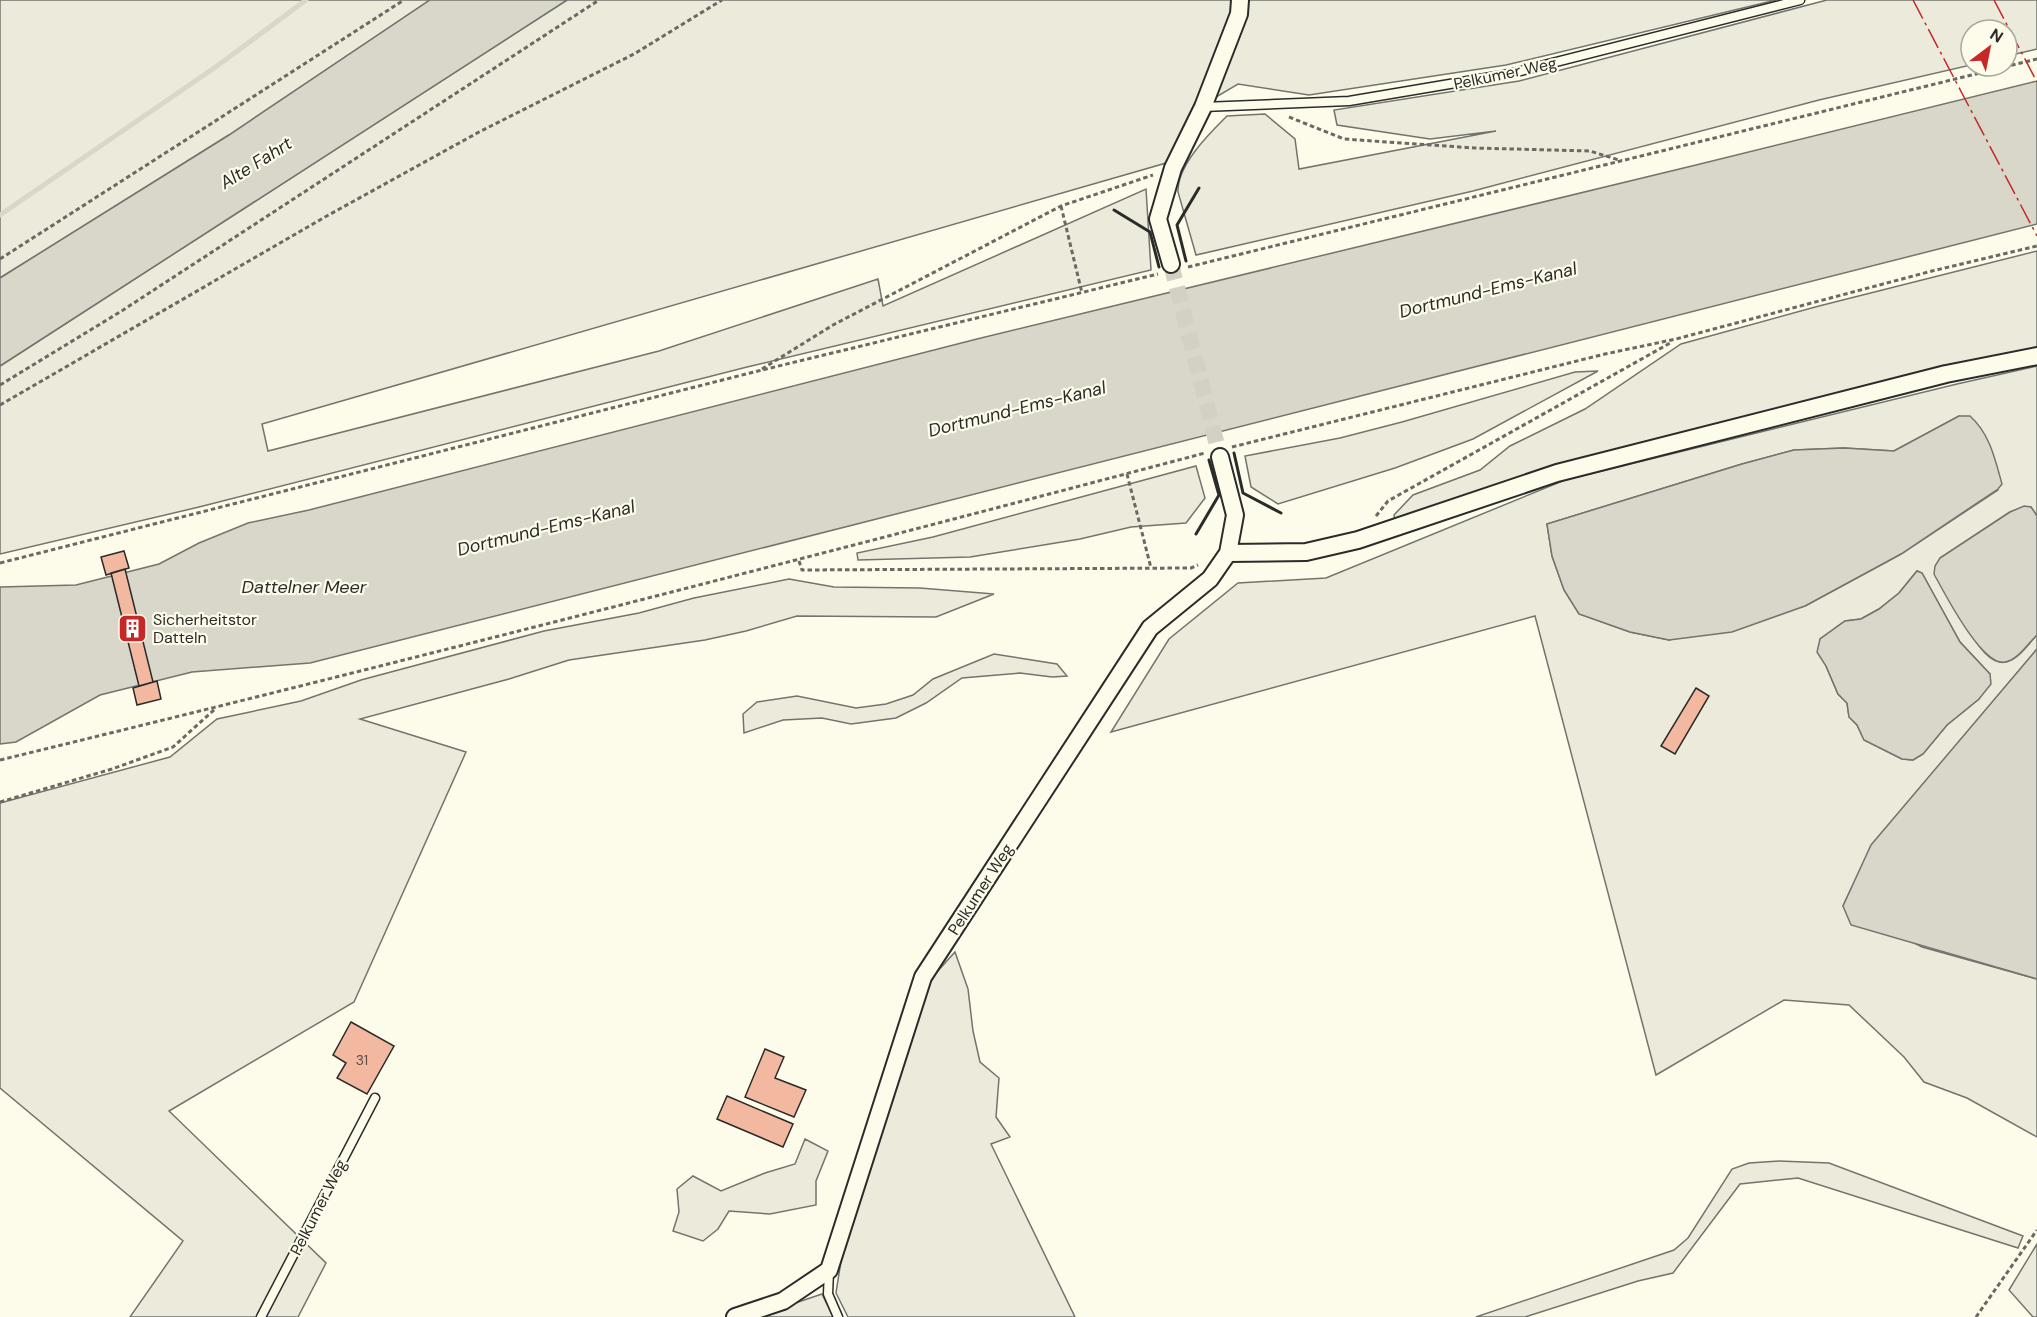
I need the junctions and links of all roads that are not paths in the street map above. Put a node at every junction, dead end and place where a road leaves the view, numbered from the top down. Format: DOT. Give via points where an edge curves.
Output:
graph roads {
  1 [pos="1240,0"];
  2 [pos="1800,0"];
  3 [pos="1203,108"];
  4 [pos="1173,268"];
  5 [pos="2037,356"];
  6 [pos="1220,452"];
  7 [pos="1228,553"];
  8 [pos="375,1098"];
  9 [pos="829,1270"];
  10 [pos="261,1317"];
  11 [pos="735,1317"];
  12 [pos="838,1317"];
  1 -- 3 [label="street" via="1239,14"];
  2 -- 3 [label="lane, Pelkumer Weg" via="1509,74 1349,101"];
  3 -- 4 [label="street" via="1173,168 1158,219"];
  5 -- 7 [label="street" via="1946,374 1557,473 1358,540 1306,552"];
  6 -- 7 [label="street, Pelkumer Weg" via="1235,515"];
  7 -- 9 [label="street, Pelkumer Weg" via="1209,579 1150,628 923,977"];
  8 -- 10 [label="lane, Pelkumer Weg"];
  9 -- 11 [label="street" via="783,1301"];
  9 -- 12 [label="lane" via="828,1294"];
}
